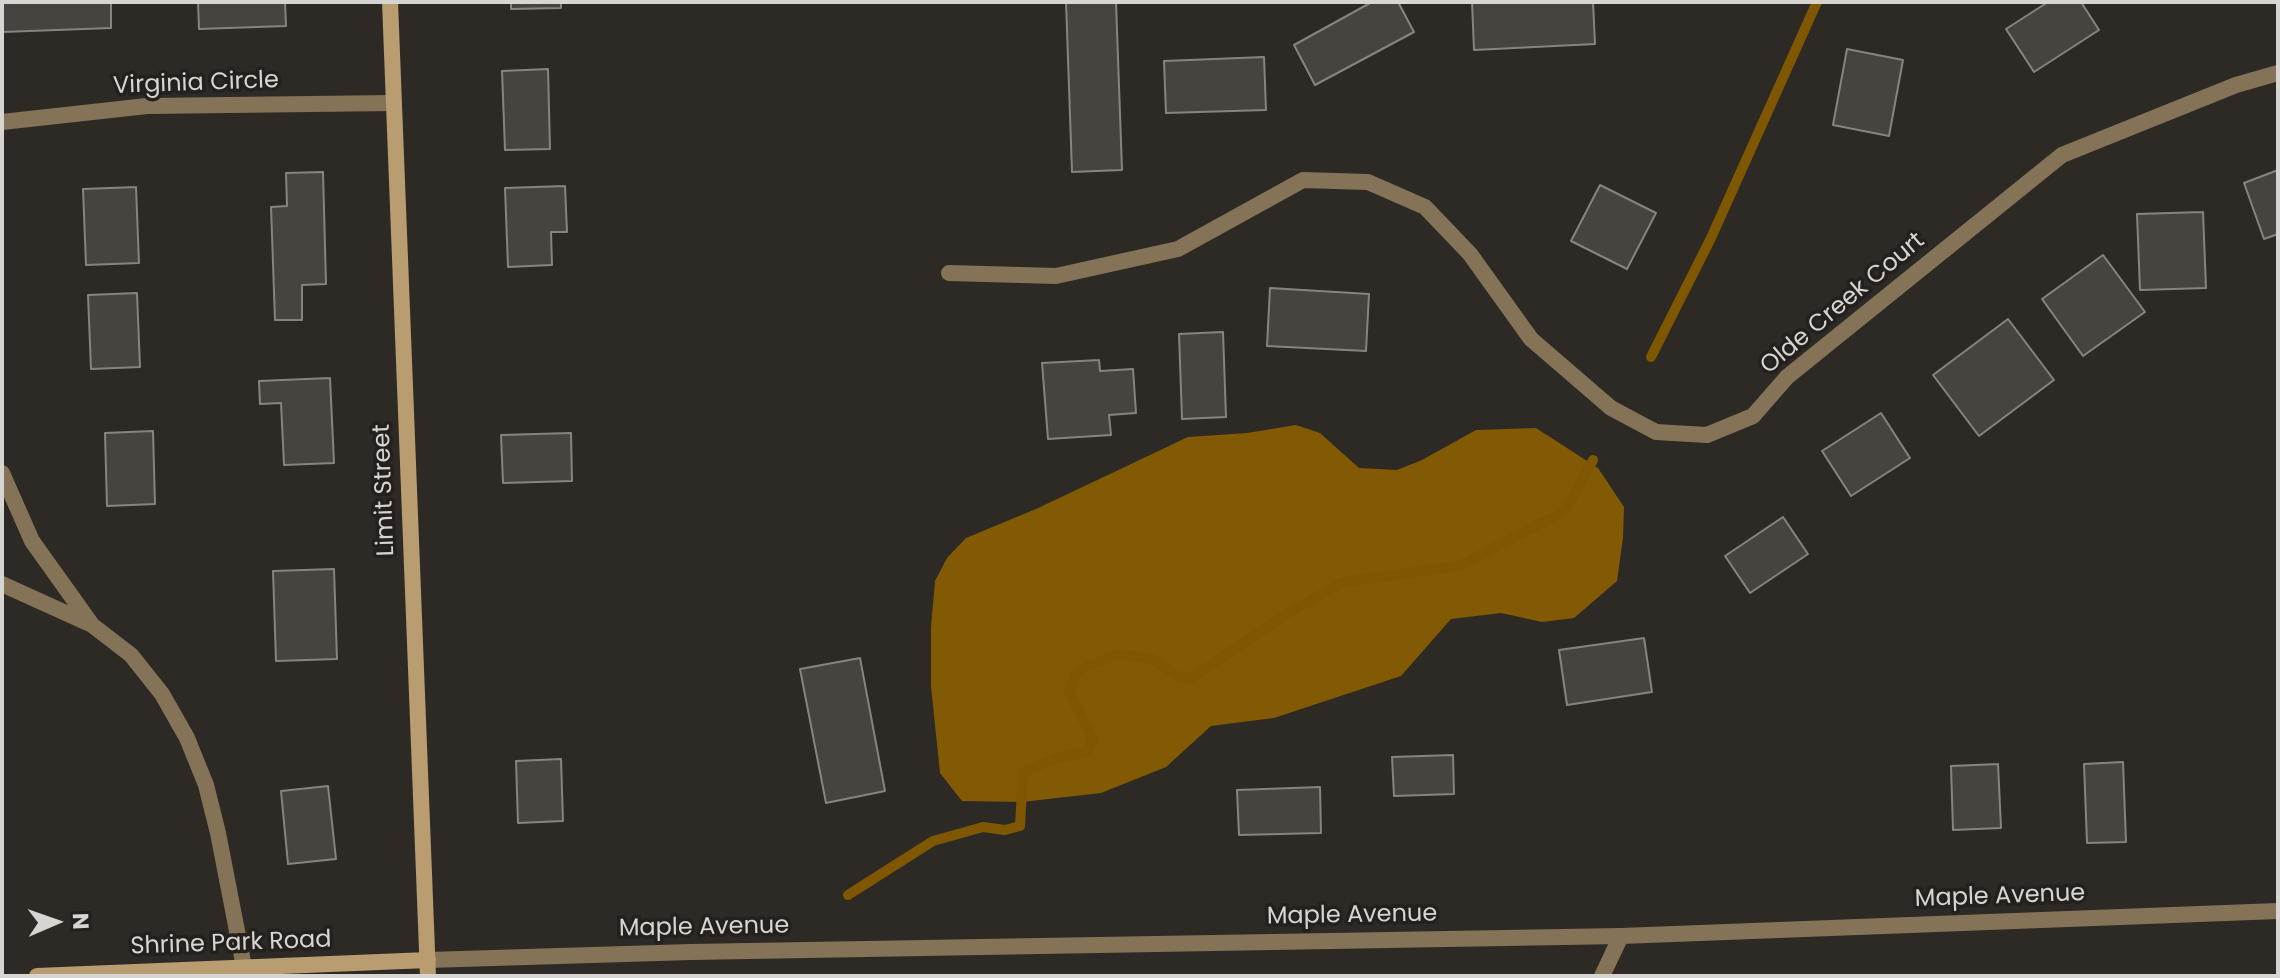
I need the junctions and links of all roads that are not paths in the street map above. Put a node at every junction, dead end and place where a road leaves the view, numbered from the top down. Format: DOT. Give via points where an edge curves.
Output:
graph roads {
  1 [pos="390,2"];
  2 [pos="2278,73"];
  3 [pos="393,103"];
  4 [pos="7,121"];
  5 [pos="2,134"];
  6 [pos="949,273"];
  7 [pos="2,473"];
  8 [pos="2,584"];
  9 [pos="92,625"];
  10 [pos="2278,911"];
  11 [pos="1621,936"];
  12 [pos="244,967"];
  13 [pos="428,968"];
  14 [pos="37,976"];
  15 [pos="1602,976"];
  1 -- 3 [label="street, Limit Street"];
  2 -- 6 [label="street, Olde Creek Court" via="2062,155 1787,377 1753,416 1707,435 1656,432 1611,408 1531,339 1470,254 1425,207 1368,182 1303,180 1163,253 1056,276"];
  3 -- 4 [label="street, Virginia Circle" via="147,106"];
  3 -- 13 [label="street, Limit Street"];
  4 -- 5 [label="street"];
  7 -- 9 [label="street" via="32,541"];
  8 -- 9 [label="street"];
  9 -- 12 [label="street" via="131,655 187,738 218,833"];
  10 -- 11 [label="street, Maple Avenue"];
  11 -- 13 [label="street, Maple Avenue" via="691,952"];
  11 -- 15 [label="street"];
  12 -- 13 [label="street, Shrine Park Road"];
  12 -- 14 [label="street, Shrine Park Road"];
}
